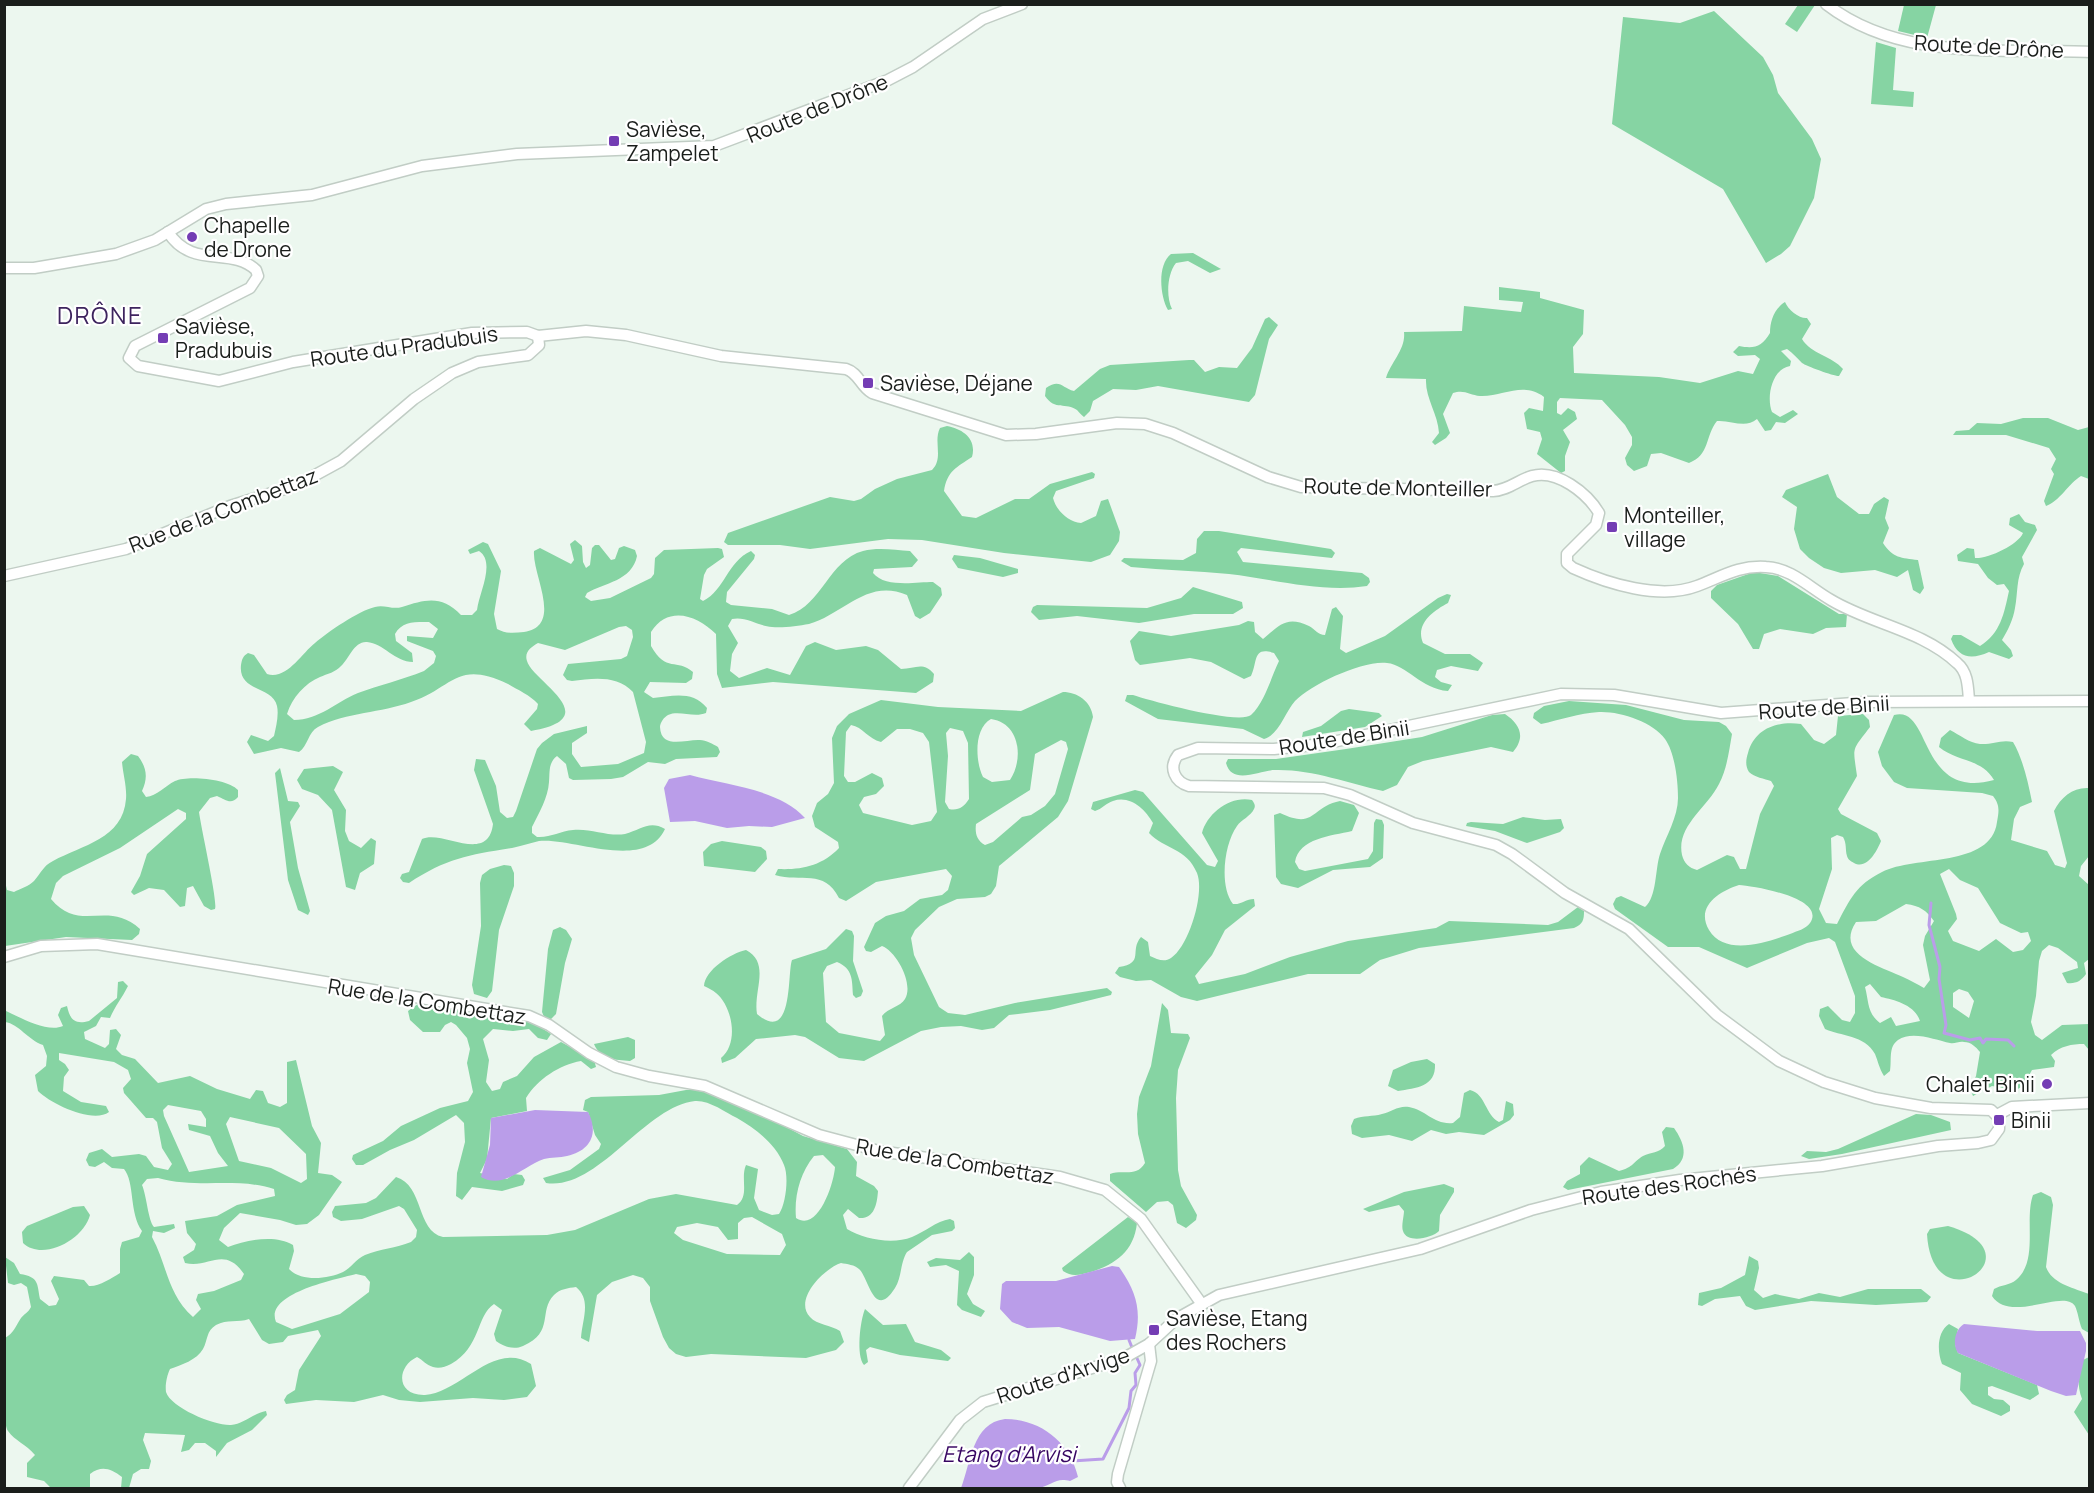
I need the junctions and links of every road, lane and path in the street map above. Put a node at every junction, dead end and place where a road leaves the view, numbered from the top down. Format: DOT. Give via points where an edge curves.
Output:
graph roads {
  1 [pos="1022,4"];
  2 [pos="1826,4"];
  3 [pos="2090,52"];
  4 [pos="168,232"];
  5 [pos="4,268"];
  6 [pos="538,336"];
  7 [pos="858,378"];
  8 [pos="4,576"];
  9 [pos="1969,701"];
  10 [pos="2090,701"];
  11 [pos="4,957"];
  12 [pos="2090,1103"];
  13 [pos="1997,1115"];
  14 [pos="1201,1303"];
  15 [pos="1149,1344"];
  16 [pos="909,1488"];
  17 [pos="1120,1488"];
  1 -- 4 [label="street, Route de Drône" via="983,19 888,80 723,144 705,148 593,149 486,156 422,166 312,195 214,207"];
  2 -- 3 [label="street, Route de Drône" via="1871,31 1921,45"];
  4 -- 5 [label="street, Route de Drône" via="116,254 34,268"];
  4 -- 6 [label="street, Route du Pradubuis" via="186,251 249,264 256,270 257,278 250,288 225,302 135,346 129,358 138,366 215,381 293,362 472,333 527,332"];
  6 -- 7 [label="street, Route du Pradubuis" via="577,331 618,333 708,354 842,368"];
  6 -- 8 [label="street, Rue de la Combettaz" via="539,345 531,354 473,364 440,380 349,454 309,480 222,508 126,549"];
  7 -- 9 [label="street, Route de Monteiller" via="872,393 1001,434 1036,434 1118,423 1154,426 1268,477 1301,487 1493,491 1534,476 1556,477 1581,494 1599,516 1594,527 1567,554 1567,563 1573,568 1658,593 1689,588 1737,569 1778,569 1845,608 1909,633 1947,655 1964,671"];
  9 -- 10 [label="street, Route de Binii"];
  9 -- 13 [label="street, Route de Binii" via="1866,702 1720,713 1614,695 1561,694 1323,744 1274,749 1191,749 1178,755 1173,769 1179,781 1189,786 1307,786 1331,790 1413,823 1496,845 1565,893 1629,929 1717,1015 1779,1060 1824,1082 1875,1098 1931,1108 1988,1109"];
  11 -- 14 [label="street, Rue de la Combettaz" via="64,943 116,946 528,1016 616,1067 705,1086 814,1133 850,1144 1060,1177 1098,1187 1142,1219"];
  12 -- 13 [label="street" via="2019,1106"];
  13 -- 14 [label="street, Route des Rochés" via="2000,1129 1991,1140 1822,1166 1601,1192 1531,1210 1420,1249 1225,1293"];
  14 -- 15 [label="street, Route des Rochés"];
  15 -- 16 [label="street, Route d'Arvige" via="1096,1368 984,1402 960,1420"];
  15 -- 17 [label="street" via="1152,1357 1116,1482"];
}
